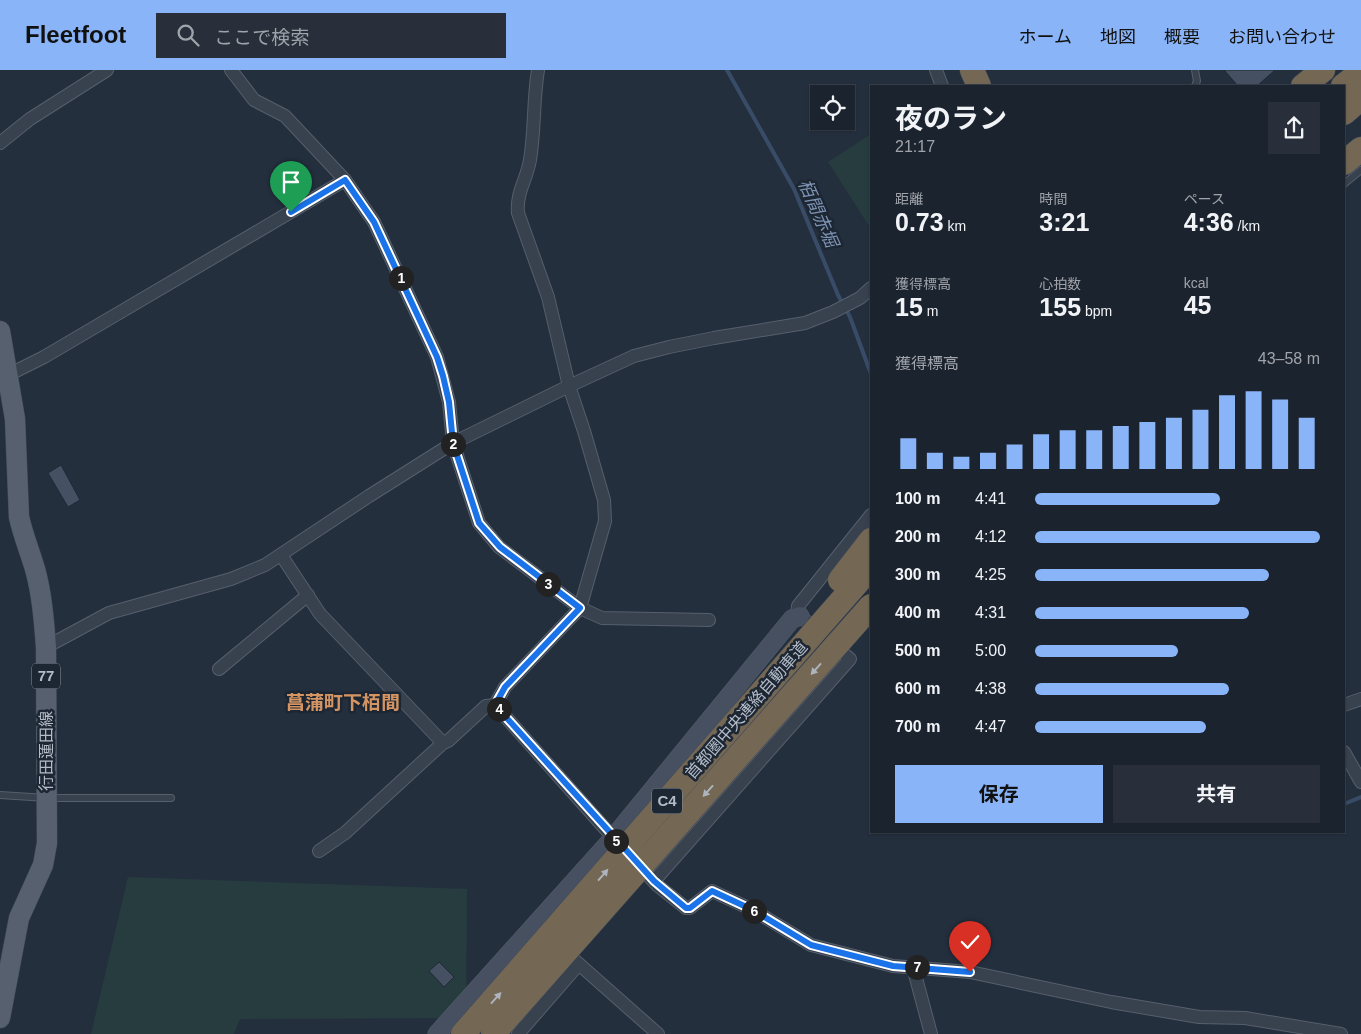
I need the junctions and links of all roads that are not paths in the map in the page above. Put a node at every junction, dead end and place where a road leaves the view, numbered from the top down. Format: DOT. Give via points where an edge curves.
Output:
graph roads {
  1 [pos="107,70"];
  2 [pos="231,70"];
  3 [pos="538,70"];
  4 [pos="936,70"];
  5 [pos="972,70"];
  6 [pos="1195,70"];
  7 [pos="1361,72"];
  8 [pos="942,85"];
  9 [pos="979,85"];
  10 [pos="1195,85"];
  11 [pos="1344,85"];
  12 [pos="1361,98"];
  13 [pos="1345,111"];
  14 [pos="0,142"];
  15 [pos="1361,149"];
  16 [pos="1345,162"];
  17 [pos="1361,170"];
  18 [pos="345,180"];
  19 [pos="1345,183"];
  20 [pos="870,289"];
  21 [pos="0,332"];
  22 [pos="8,375"];
  23 [pos="569,386"];
  24 [pos="453,443"];
  25 [pos="870,517"];
  26 [pos="870,541"];
  27 [pos="281,555"];
  28 [pos="870,568"];
  29 [pos="308,595"];
  30 [pos="870,607"];
  31 [pos="580,608"];
  32 [pos="800,616"];
  33 [pos="709,620"];
  34 [pos="46,647"];
  35 [pos="218,670"];
  36 [pos="1361,699"];
  37 [pos="495,705"];
  38 [pos="1345,705"];
  39 [pos="742,714"];
  40 [pos="443,743"];
  41 [pos="1345,754"];
  42 [pos="1361,782"];
  43 [pos="0,795"];
  44 [pos="47,798"];
  45 [pos="171,798"];
  46 [pos="613,838"];
  47 [pos="319,851"];
  48 [pos="654,881"];
  49 [pos="534,926"];
  50 [pos="579,964"];
  51 [pos="913,967"];
  52 [pos="0,1018"];
  53 [pos="437,1034"];
  54 [pos="463,1034"];
  55 [pos="493,1034"];
  56 [pos="518,1034"];
  57 [pos="658,1034"];
  58 [pos="932,1034"];
  59 [pos="1341,1034"];
  1 -- 14 [label="street"];
  2 -- 18 [label="street" via="254,100 285,116"];
  3 -- 23 [label="street" via="530,163 517,203 548,297"];
  4 -- 8 [label="street"];
  5 -- 9 [label="highway"];
  6 -- 10 [label="lane"];
  7 -- 11 [label="highway"];
  12 -- 13 [label="highway"];
  15 -- 16 [label="highway"];
  17 -- 19 [label="lane"];
  18 -- 22 [label="street"];
  18 -- 24 [label="street" via="374,222 437,357 449,402"];
  20 -- 23 [label="street" via="860,298 805,323 714,338 634,356"];
  21 -- 22 [label="main road, 行田蓮田線 / 77"];
  22 -- 34 [label="main road, 行田蓮田線 / 77" via="15,419 19,517 40,593"];
  23 -- 24 [label="street"];
  23 -- 31 [label="street" via="606,507 604,527"];
  24 -- 27 [label="street"];
  24 -- 31 [label="street" via="479,523 500,547"];
  25 -- 32 [label="street" via="798,606"];
  26 -- 39 [label="highway, bridge"];
  27 -- 29 [label="street"];
  27 -- 34 [label="street" via="266,565 231,579 109,614"];
  28 -- 39 [label="highway, 首都圏中央連絡自動車道 / C4, bridge"];
  29 -- 35 [label="street"];
  29 -- 40 [label="street" via="320,614"];
  30 -- 55 [label="highway, 首都圏中央連絡自動車道 / C4, one-way, bridge"];
  31 -- 33 [label="street" via="602,618"];
  31 -- 37 [label="street" via="505,687"];
  32 -- 46 [label="street" via="792,619"];
  32 -- 48 [label="street" via="850,659"];
  34 -- 44 [label="main road, 行田蓮田線 / 77"];
  36 -- 38 [label="street"];
  37 -- 40 [label="street" via="486,706"];
  37 -- 46 [label="street"];
  54 -- 39 [label="highway, 首都圏中央連絡自動車道 / C4, one-way, bridge"];
  40 -- 47 [label="street" via="345,833"];
  41 -- 42 [label="street"];
  43 -- 44 [label="lane"];
  44 -- 45 [label="lane"];
  44 -- 52 [label="main road, 行田蓮田線 / 77" via="46,856 19,918"];
  46 -- 48 [label="street"];
  46 -- 49 [label="street"];
  48 -- 51 [label="street" via="686,908 712,891 753,910 811,945 893,966"];
  49 -- 50 [label="street"];
  49 -- 53 [label="street"];
  50 -- 56 [label="street"];
  50 -- 57 [label="street"];
  51 -- 58 [label="street"];
  51 -- 59 [label="street" via="970,972 1199,1017 1245,1018"];
}
